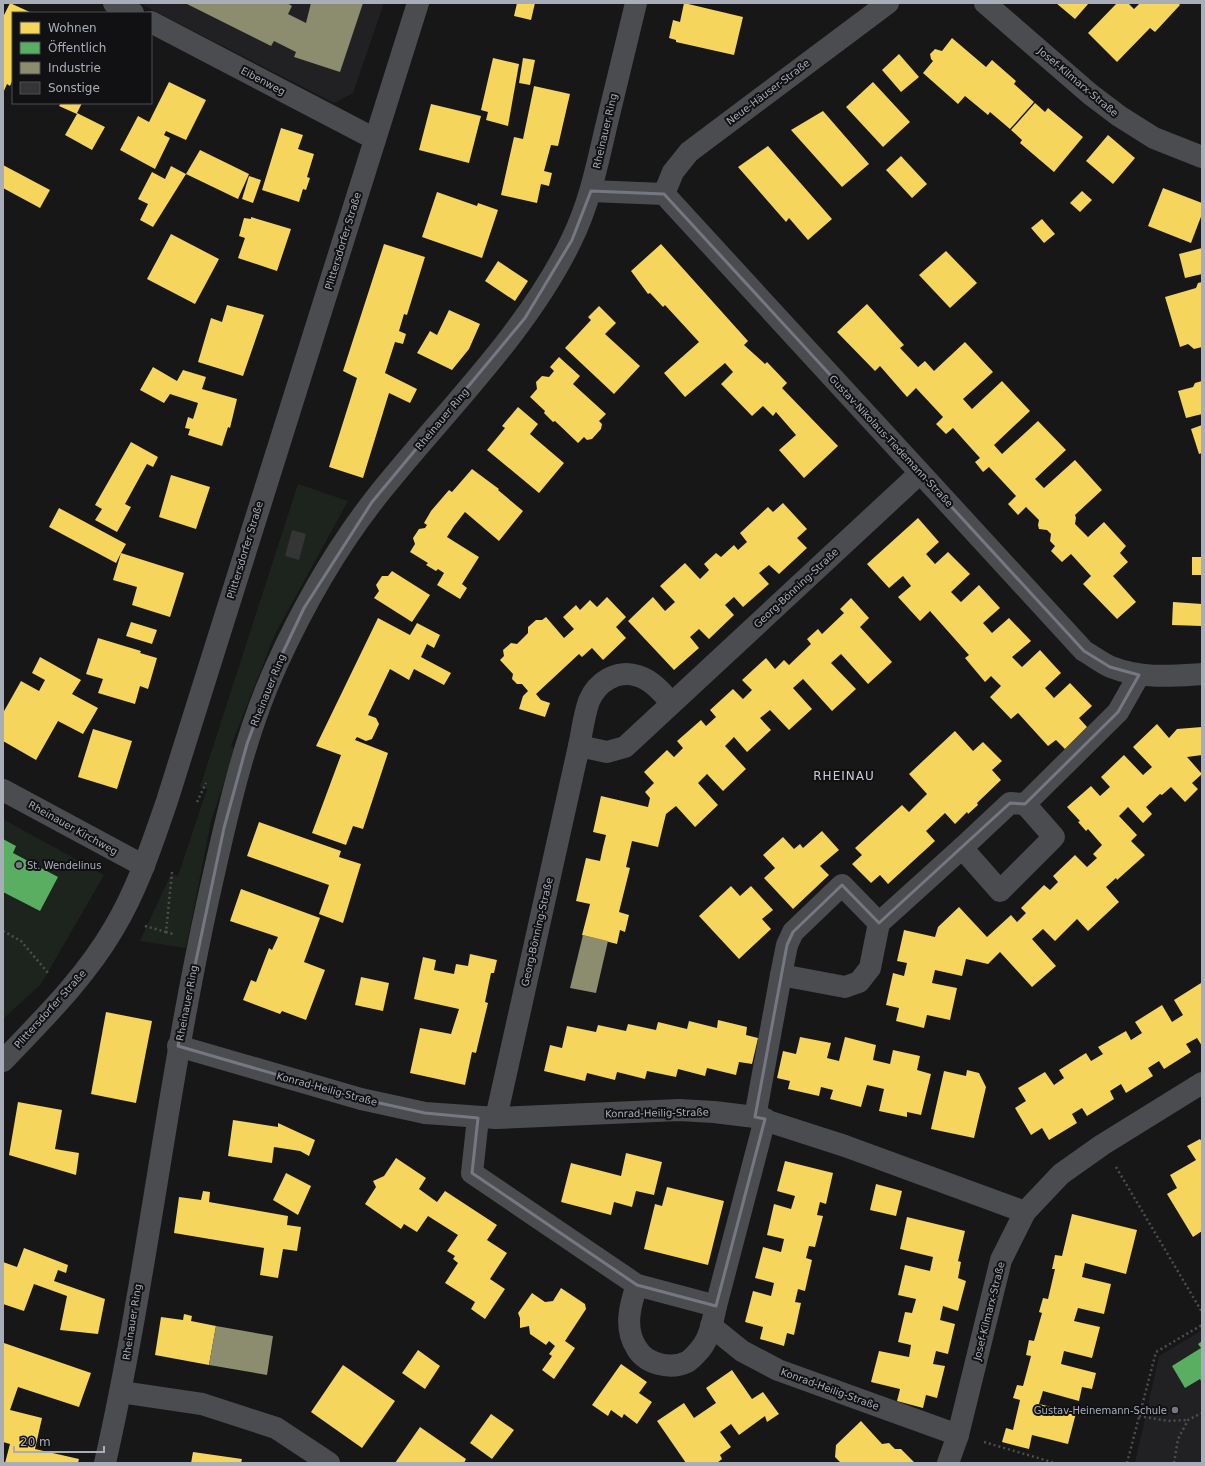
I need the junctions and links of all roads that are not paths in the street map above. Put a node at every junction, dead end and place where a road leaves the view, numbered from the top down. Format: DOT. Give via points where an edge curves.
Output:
graph roads {
  1 [pos="114,3"];
  2 [pos="418,3"];
  3 [pos="636,3"];
  4 [pos="888,3"];
  5 [pos="985,3"];
  6 [pos="131,12"];
  7 [pos="152,23"];
  8 [pos="375,139"];
  9 [pos="1202,156"];
  10 [pos="591,191"];
  11 [pos="664,194"];
  12 [pos="920,473"];
  13 [pos="1202,674"];
  14 [pos="1139,675"];
  15 [pos="672,703"];
  16 [pos="579,746"];
  17 [pos="3,790"];
  18 [pos="1025,804"];
  19 [pos="962,848"];
  20 [pos="144,866"];
  21 [pos="879,923"];
  22 [pos="781,975"];
  23 [pos="178,1046"];
  24 [pos="3,1060"];
  25 [pos="1202,1083"];
  26 [pos="487,1118"];
  27 [pos="760,1118"];
  28 [pos="1025,1212"];
  29 [pos="637,1285"];
  30 [pos="714,1316"];
  31 [pos="121,1392"];
  32 [pos="958,1435"];
  33 [pos="105,1463"];
  34 [pos="329,1463"];
  35 [pos="948,1463"];
  1 -- 6 [label="street"];
  2 -- 8 [label="street, Plittersdorfer Straße"];
  3 -- 10 [label="street, Rheinauer Ring"];
  4 -- 11 [label="street, Neue-Häuser-Straße" via="689,152 673,172"];
  5 -- 9 [label="street, Josef-Kilmarx-Straße" via="1090,94 1120,116 1154,138"];
  7 -- 8 [label="street, Eibenweg"];
  8 -- 20 [label="street, Plittersdorfer Straße" via="167,801"];
  10 -- 11 [label="street"];
  10 -- 23 [label="street, Rheinauer Ring" via="572,240 525,318 372,502 304,608 276,667 247,744 224,828"];
  11 -- 12 [label="street, Gustav-Nikolaus-Tiedemann-Straße"];
  12 -- 14 [label="street, Gustav-Nikolaus-Tiedemann-Straße" via="1084,651 1110,666"];
  12 -- 15 [label="street, Georg-Bönning-Straße"];
  13 -- 14 [label="street, Gustav-Nikolaus-Tiedemann-Straße" via="1164,677"];
  14 -- 18 [label="street" via="1118,712"];
  15 -- 16 [label="street, Georg-Bönning-Straße" via="625,747 607,752"];
  15 -- 16 [label="street, Georg-Bönning-Straße" via="654,685 638,676 619,674 601,683 589,701"];
  16 -- 26 [label="street, Georg-Bönning-Straße"];
  17 -- 20 [label="street, Rheinauer Kirchweg"];
  18 -- 19 [label="street" via="1010,803"];
  18 -- 19 [label="street" via="1054,837 1000,890"];
  19 -- 21 [label="street"];
  20 -- 24 [label="street, Plittersdorfer Straße" via="114,928 89,966"];
  21 -- 22 [label="street" via="870,968 859,982 845,987"];
  21 -- 22 [label="street" via="842,884 793,932 787,945"];
  22 -- 27 [label="street"];
  23 -- 26 [label="street, Konrad-Heilig-Straße" via="361,1099 425,1113"];
  23 -- 31 [label="street, Rheinauer Ring"];
  25 -- 28 [label="street, Josef-Kilmarx-Straße" via="1102,1145 1061,1174"];
  26 -- 27 [label="street, Konrad-Heilig-Straße" via="679,1110"];
  26 -- 29 [label="street, Konrad-Heilig-Straße" via="472,1173"];
  27 -- 28 [label="street, Konrad-Heilig-Straße" via="845,1146"];
  27 -- 30 [label="street"];
  28 -- 32 [label="street, Josef-Kilmarx-Straße" via="1001,1260"];
  29 -- 30 [label="street, Konrad-Heilig-Straße"];
  29 -- 30 [label="street" via="631,1303 629,1326 636,1348 650,1362 669,1366 688,1362 704,1344"];
  30 -- 32 [label="street, Konrad-Heilig-Straße" via="742,1351 778,1370"];
  31 -- 33 [label="street, Rheinauer Ring"];
  31 -- 34 [label="street" via="202,1404 276,1428"];
  32 -- 35 [label="street, Josef-Kilmarx-Straße"];
}
